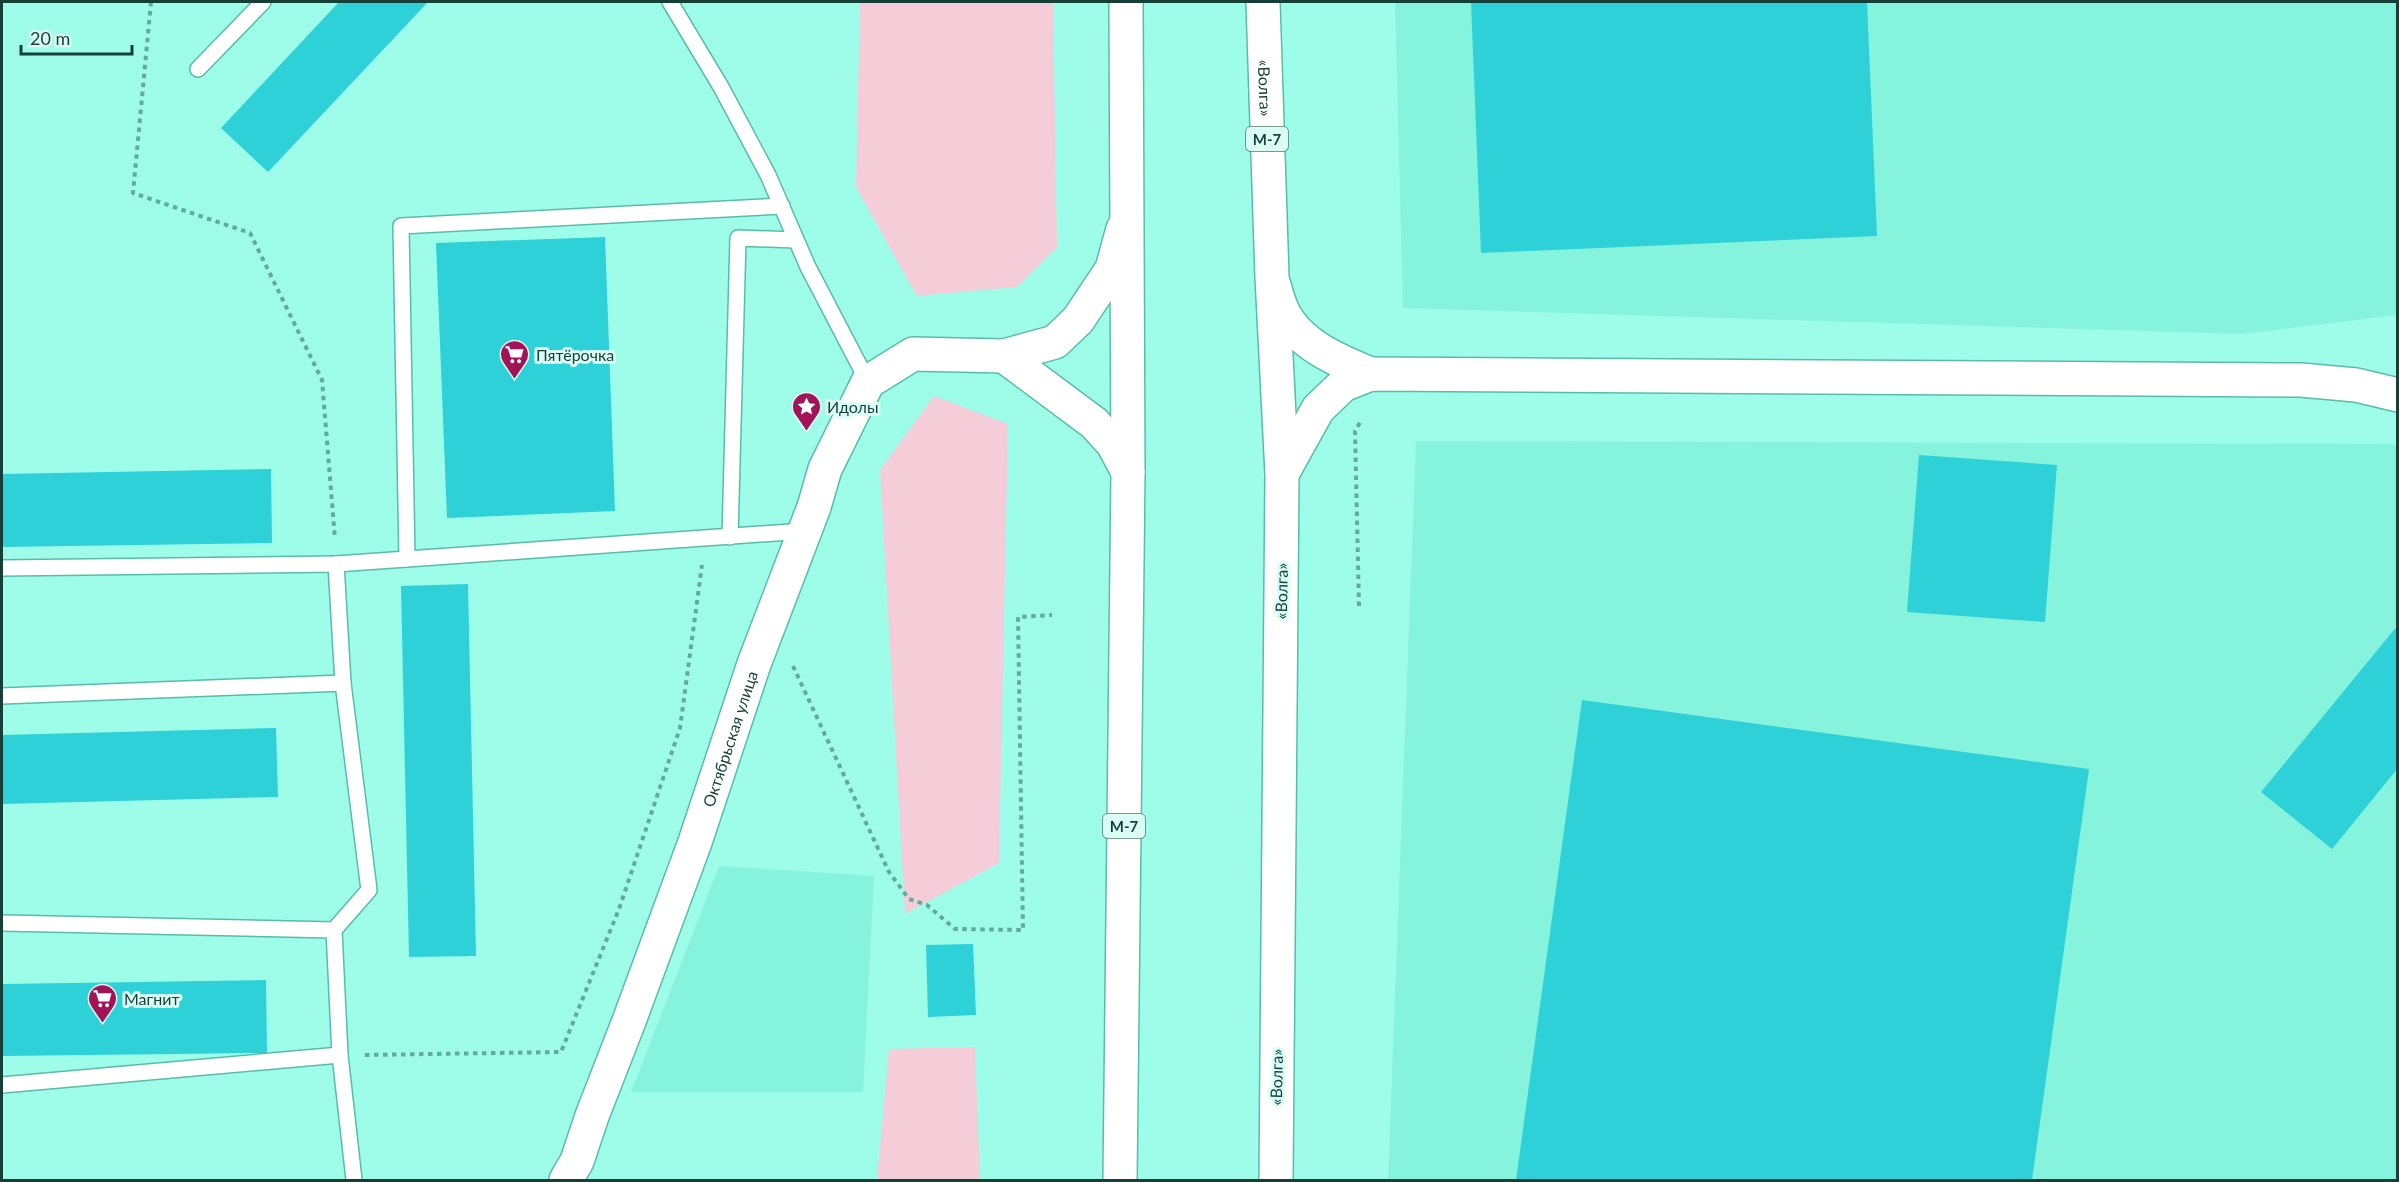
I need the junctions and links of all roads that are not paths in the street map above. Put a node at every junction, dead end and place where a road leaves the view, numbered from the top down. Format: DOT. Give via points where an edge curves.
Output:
graph roads {
  1 [pos="264,2"];
  2 [pos="670,2"];
  3 [pos="1126,2"];
  4 [pos="1263,2"];
  5 [pos="198,69"];
  6 [pos="782,206"];
  7 [pos="1126,220"];
  8 [pos="796,240"];
  9 [pos="1272,277"];
  10 [pos="1004,356"];
  11 [pos="1371,374"];
  12 [pos="868,382"];
  13 [pos="2397,395"];
  14 [pos="1128,472"];
  15 [pos="1282,474"];
  16 [pos="804,531"];
  17 [pos="730,537"];
  18 [pos="407,559"];
  19 [pos="336,564"];
  20 [pos="2,568"];
  21 [pos="343,683"];
  22 [pos="2,696"];
  23 [pos="2,923"];
  24 [pos="334,930"];
  25 [pos="340,1056"];
  26 [pos="2,1085"];
  27 [pos="354,1180"];
  28 [pos="566,1180"];
  29 [pos="1120,1180"];
  30 [pos="1276,1180"];
  1 -- 5 [label="lane"];
  2 -- 6 [label="lane" via="721,87"];
  3 -- 7 [label="main road, М-7"];
  4 -- 9 [label="main road, «Волга» / М-7"];
  6 -- 8 [label="lane"];
  6 -- 18 [label="lane" via="401,226"];
  7 -- 10 [label="main road" via="1112,269 1078,320 1055,342"];
  7 -- 14 [label="main road, М-7"];
  8 -- 12 [label="lane"];
  8 -- 17 [label="lane" via="738,238"];
  9 -- 11 [label="main road" via="1281,309 1306,340"];
  9 -- 15 [label="main road, «Волга» / М-7"];
  10 -- 12 [label="main road" via="913,354"];
  10 -- 14 [label="main road" via="1094,423 1113,444"];
  11 -- 13 [label="main road" via="2301,380 2355,385"];
  11 -- 15 [label="main road" via="1343,385 1318,409"];
  12 -- 16 [label="main road, Октябрьская улица" via="825,469"];
  14 -- 29 [label="main road, М-7"];
  15 -- 30 [label="main road, «Волга» / М-7"];
  16 -- 17 [label="lane"];
  16 -- 28 [label="main road, Октябрьская улица" via="630,1021 577,1161"];
  17 -- 18 [label="lane"];
  18 -- 19 [label="lane"];
  19 -- 20 [label="lane"];
  19 -- 21 [label="lane"];
  21 -- 22 [label="lane"];
  21 -- 24 [label="lane" via="369,890"];
  23 -- 24 [label="lane"];
  24 -- 25 [label="lane"];
  25 -- 26 [label="lane"];
  25 -- 27 [label="lane"];
}
